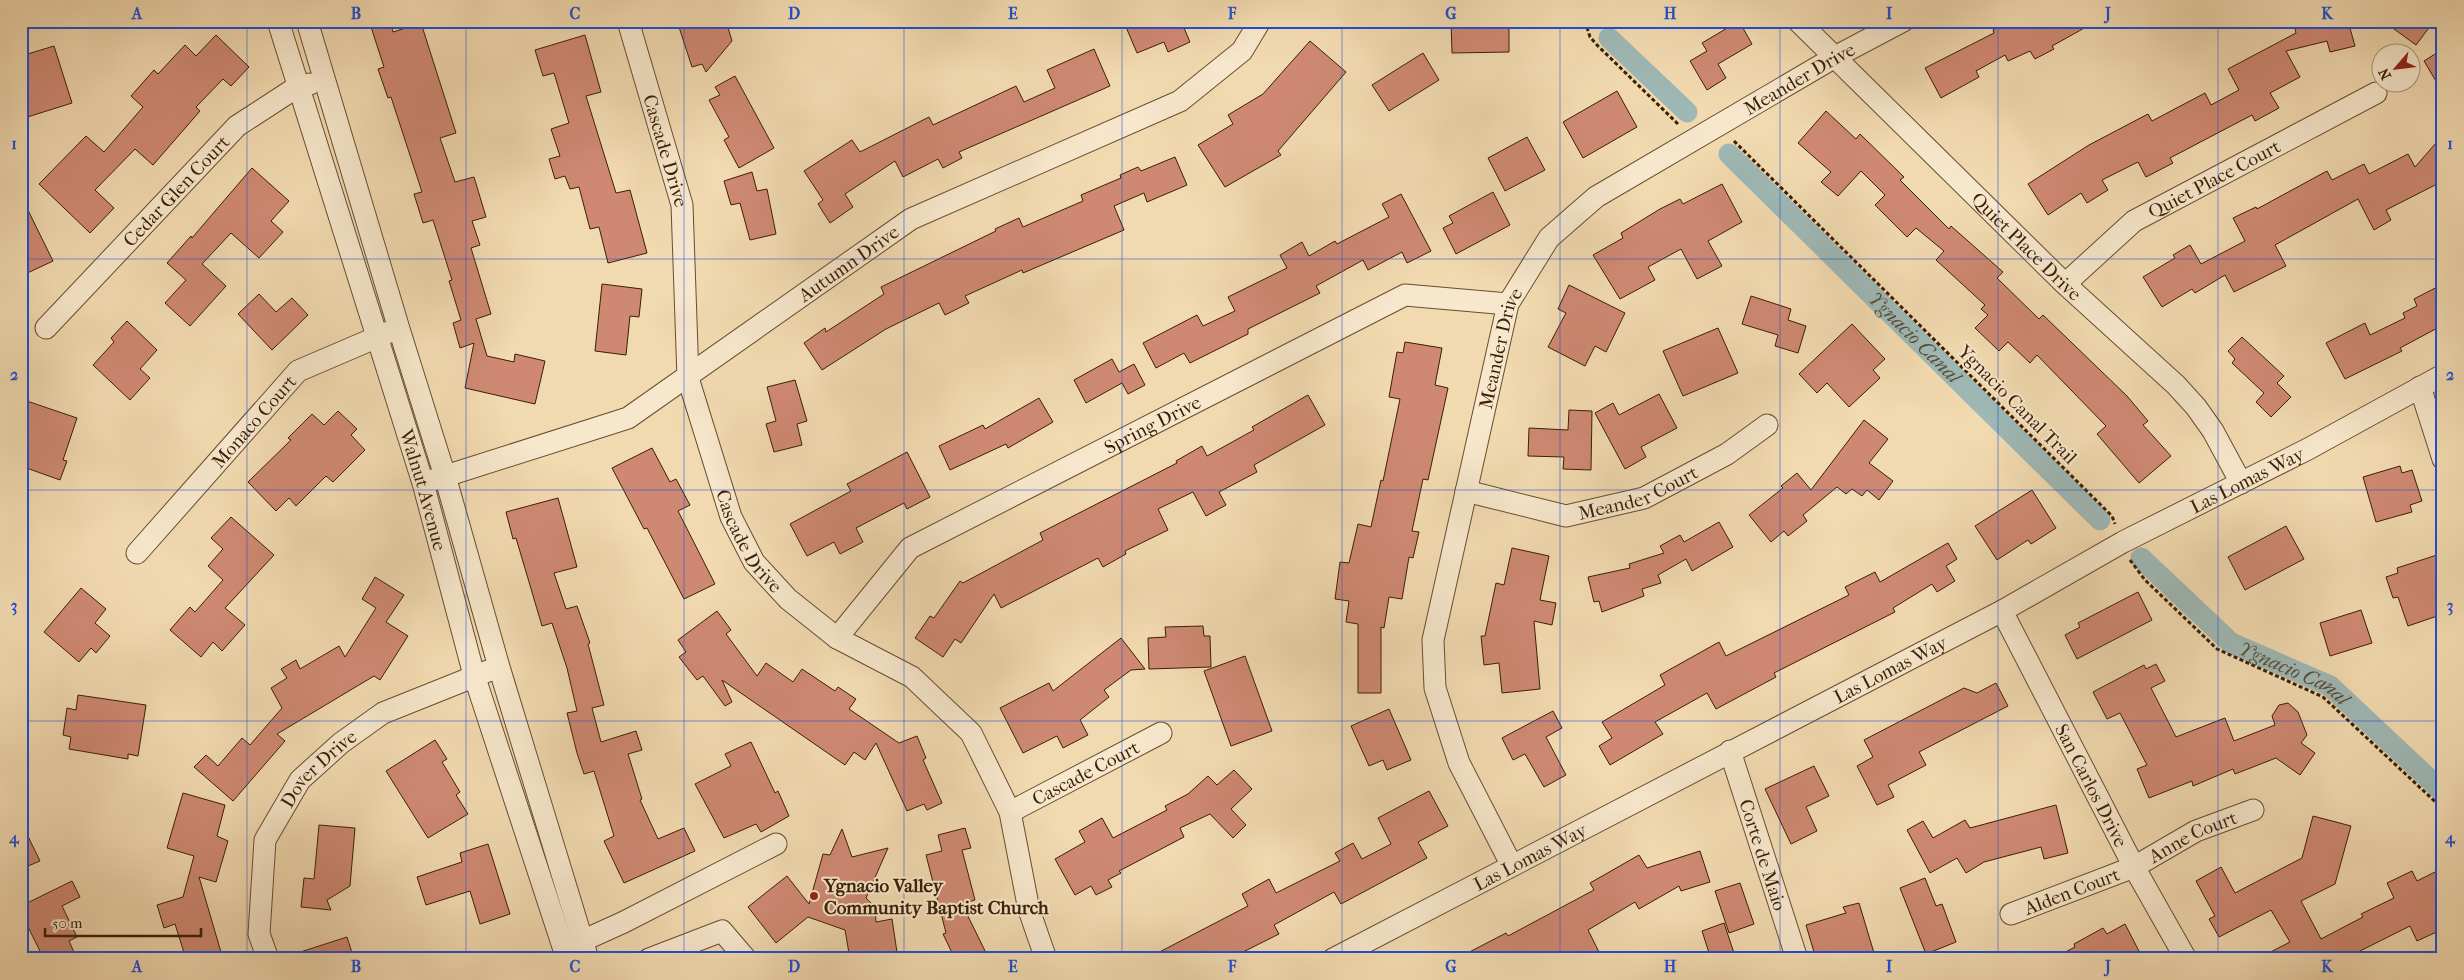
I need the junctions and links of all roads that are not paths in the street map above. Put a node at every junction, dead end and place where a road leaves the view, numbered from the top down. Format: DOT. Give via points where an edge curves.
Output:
graph roads {
  1 [pos="278,21"];
  2 [pos="307,21"];
  3 [pos="628,21"];
  4 [pos="1260,21"];
  5 [pos="1798,21"];
  6 [pos="1903,21"];
  7 [pos="1835,56"];
  8 [pos="324,79"];
  9 [pos="297,87"];
  10 [pos="2376,93"];
  11 [pos="2065,284"];
  12 [pos="1508,304"];
  13 [pos="46,328"];
  14 [pos="399,328"];
  15 [pos="376,336"];
  16 [pos="2443,375"];
  17 [pos="688,378"];
  18 [pos="2420,387"];
  19 [pos="1767,425"];
  20 [pos="2443,459"];
  21 [pos="445,476"];
  22 [pos="423,483"];
  23 [pos="2241,483"];
  24 [pos="1466,491"];
  25 [pos="137,554"];
  26 [pos="2002,611"];
  27 [pos="837,638"];
  28 [pos="499,667"];
  29 [pos="474,675"];
  30 [pos="1161,733"];
  31 [pos="1730,752"];
  32 [pos="2253,810"];
  33 [pos="1010,812"];
  34 [pos="776,844"];
  35 [pos="1511,864"];
  36 [pos="2134,867"];
  37 [pos="2011,914"];
  38 [pos="585,950"];
  39 [pos="268,959"];
  40 [pos="567,959"];
  41 [pos="649,959"];
  42 [pos="746,959"];
  43 [pos="1046,959"];
  44 [pos="1332,959"];
  45 [pos="1797,959"];
  46 [pos="2186,959"];
  1 -- 9 [label="street, Walnut Avenue"];
  2 -- 8 [label="street, Walnut Avenue"];
  3 -- 17 [label="street, Cascade Drive" via="682,205"];
  4 -- 17 [label="street, Autumn Drive" via="1242,51 1180,101 911,219"];
  5 -- 7 [label="street, Quiet Place Drive"];
  6 -- 7 [label="street, Meander Drive"];
  7 -- 11 [label="street, Quiet Place Drive"];
  7 -- 12 [label="street, Meander Drive" via="1596,197 1549,238"];
  8 -- 9 [label="street, Cedar Glen Court"];
  8 -- 14 [label="street, Walnut Avenue"];
  9 -- 13 [label="street, Cedar Glen Court" via="237,126"];
  9 -- 15 [label="street, Walnut Avenue"];
  10 -- 11 [label="street, Quiet Place Court" via="2134,221"];
  11 -- 23 [label="street, Quiet Place Drive" via="2196,407"];
  12 -- 24 [label="street, Meander Drive"];
  12 -- 27 [label="street, Spring Drive" via="1405,295 910,548"];
  14 -- 15 [label="street, Monaco Court"];
  14 -- 21 [label="street, Walnut Avenue"];
  15 -- 22 [label="street, Walnut Avenue"];
  15 -- 25 [label="street, Monaco Court" via="298,371"];
  16 -- 18 [label="street, Las Lomas Way"];
  17 -- 21 [label="street, Autumn Drive" via="628,418"];
  17 -- 27 [label="street, Cascade Drive" via="731,518 754,562 788,599"];
  18 -- 20 [label="street"];
  18 -- 23 [label="street, Las Lomas Way"];
  19 -- 24 [label="street, Meander Court" via="1727,454 1644,498 1566,516"];
  21 -- 22 [label="street, Autumn Drive"];
  21 -- 28 [label="street, Walnut Avenue"];
  22 -- 29 [label="street, Walnut Avenue"];
  23 -- 26 [label="street, Las Lomas Way" via="2123,542"];
  24 -- 35 [label="street, Meander Drive" via="1433,640 1435,688 1459,763"];
  26 -- 31 [label="street, Las Lomas Way"];
  26 -- 36 [label="street, San Carlos Drive"];
  27 -- 33 [label="street, Cascade Drive" via="912,677 971,733"];
  28 -- 29 [label="street, Dover Drive"];
  28 -- 38 [label="street, Walnut Avenue"];
  29 -- 39 [label="street, Dover Drive" via="383,713 341,743 300,780 265,840 260,934"];
  29 -- 40 [label="street, Walnut Avenue"];
  30 -- 33 [label="street, Cascade Court"];
  31 -- 35 [label="street, Las Lomas Way"];
  31 -- 45 [label="street, Corte de Maio"];
  32 -- 36 [label="street, Anne Court" via="2196,832"];
  33 -- 43 [label="street, Cascade Drive" via="1029,910"];
  34 -- 38 [label="street" via="624,922"];
  35 -- 44 [label="street, Las Lomas Way"];
  36 -- 37 [label="street, Alden Court"];
  36 -- 46 [label="street, San Carlos Drive"];
  41 -- 42 [label="street" via="722,931"];
}
